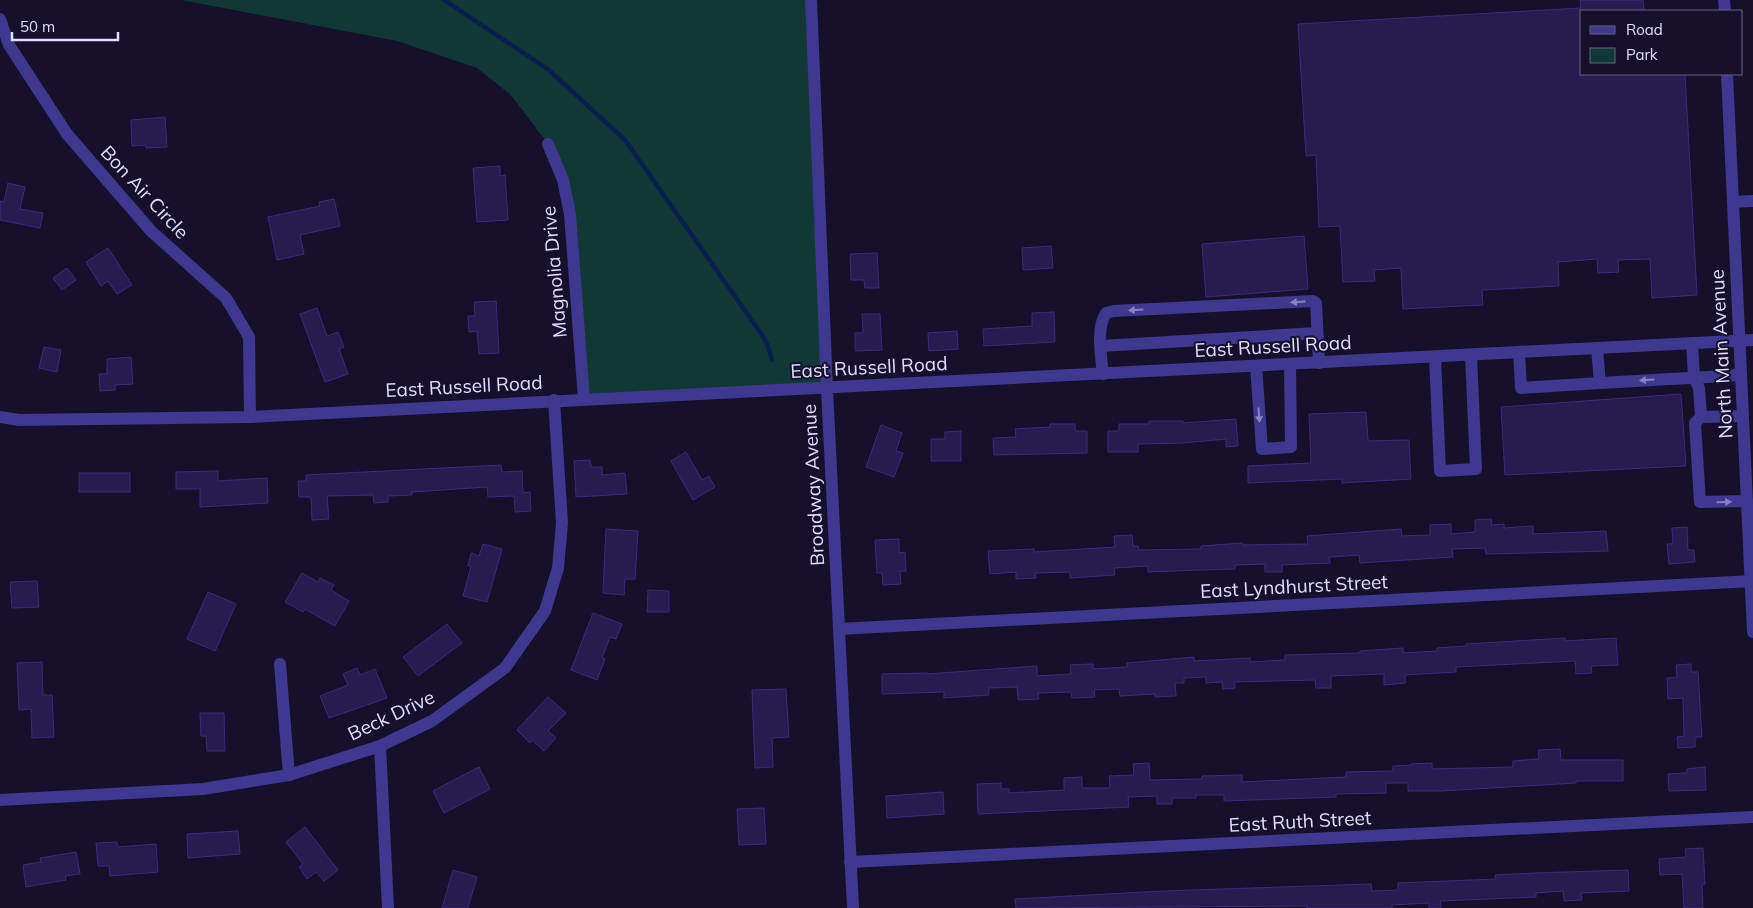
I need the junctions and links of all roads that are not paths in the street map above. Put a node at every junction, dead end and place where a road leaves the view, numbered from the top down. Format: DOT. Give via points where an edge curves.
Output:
graph roads {
  1 [pos="811,0"];
  2 [pos="0,19"];
  3 [pos="1727,75"];
  4 [pos="548,144"];
  5 [pos="1753,201"];
  6 [pos="1733,202"];
  7 [pos="1317,333"];
  8 [pos="1753,340"];
  9 [pos="1739,341"];
  10 [pos="1692,343"];
  11 [pos="1101,346"];
  12 [pos="1598,348"];
  13 [pos="1519,352"];
  14 [pos="1470,355"];
  15 [pos="1436,357"];
  16 [pos="1319,363"];
  17 [pos="1290,364"];
  18 [pos="1256,366"];
  19 [pos="1103,374"];
  20 [pos="1741,375"];
  21 [pos="1694,377"];
  22 [pos="1600,383"];
  23 [pos="827,388"];
  24 [pos="584,399"];
  25 [pos="554,400"];
  26 [pos="0,417"];
  27 [pos="250,417"];
  28 [pos="1701,417"];
  29 [pos="1746,422"];
  30 [pos="1747,501"];
  31 [pos="1752,581"];
  32 [pos="839,629"];
  33 [pos="1753,632"];
  34 [pos="280,664"];
  35 [pos="380,746"];
  36 [pos="289,775"];
  37 [pos="0,800"];
  38 [pos="1753,817"];
  39 [pos="850,862"];
  40 [pos="388,908"];
  41 [pos="852,908"];
  1 -- 23 [label="street, Broadway Avenue"];
  2 -- 27 [label="street, Bon Air Circle" via="9,45 66,134 151,231 226,298 249,337"];
  3 -- 6 [label="street, North Main Avenue"];
  4 -- 24 [label="street, Magnolia Drive" via="563,180 570,214"];
  5 -- 6 [label="street"];
  6 -- 9 [label="street, North Main Avenue"];
  7 -- 11 [label="street"];
  7 -- 11 [label="street, one-way" via="1316,303 1313,301 1114,311 1104,317"];
  7 -- 16 [label="street"];
  8 -- 9 [label="street, East Russell Road"];
  9 -- 10 [label="street, East Russell Road"];
  9 -- 20 [label="street, North Main Avenue"];
  10 -- 12 [label="street, East Russell Road"];
  10 -- 21 [label="street"];
  11 -- 19 [label="street"];
  12 -- 13 [label="street, East Russell Road"];
  12 -- 22 [label="street"];
  13 -- 14 [label="street, East Russell Road"];
  13 -- 22 [label="street" via="1520,388"];
  14 -- 15 [label="street, East Russell Road"];
  14 -- 15 [label="street" via="1476,469 1440,471"];
  15 -- 16 [label="street, East Russell Road"];
  16 -- 17 [label="street, East Russell Road"];
  17 -- 18 [label="street, East Russell Road"];
  18 -- 17 [label="street, one-way" via="1262,449 1291,448"];
  18 -- 19 [label="street, East Russell Road"];
  19 -- 23 [label="street, East Russell Road"];
  20 -- 21 [label="street"];
  20 -- 29 [label="street, North Main Avenue"];
  21 -- 22 [label="street, one-way"];
  21 -- 28 [label="street" via="1699,388"];
  23 -- 24 [label="street, East Russell Road"];
  23 -- 32 [label="street, Broadway Avenue"];
  24 -- 25 [label="street, East Russell Road"];
  25 -- 27 [label="street, East Russell Road"];
  25 -- 35 [label="street, Beck Drive" via="562,523 558,568 545,611 505,668 432,721"];
  26 -- 27 [label="street, East Russell Road" via="19,420"];
  28 -- 29 [label="street"];
  28 -- 30 [label="street, one-way" via="1695,423 1700,502"];
  29 -- 30 [label="street, North Main Avenue"];
  30 -- 31 [label="street, North Main Avenue"];
  31 -- 32 [label="street, East Lyndhurst Street"];
  31 -- 33 [label="street, North Main Avenue"];
  32 -- 39 [label="street, Broadway Avenue"];
  34 -- 36 [label="street"];
  35 -- 36 [label="street, Beck Drive"];
  35 -- 40 [label="street"];
  36 -- 37 [label="street, Beck Drive" via="203,789"];
  38 -- 39 [label="street, East Ruth Street"];
  39 -- 41 [label="street, Broadway Avenue"];
}
